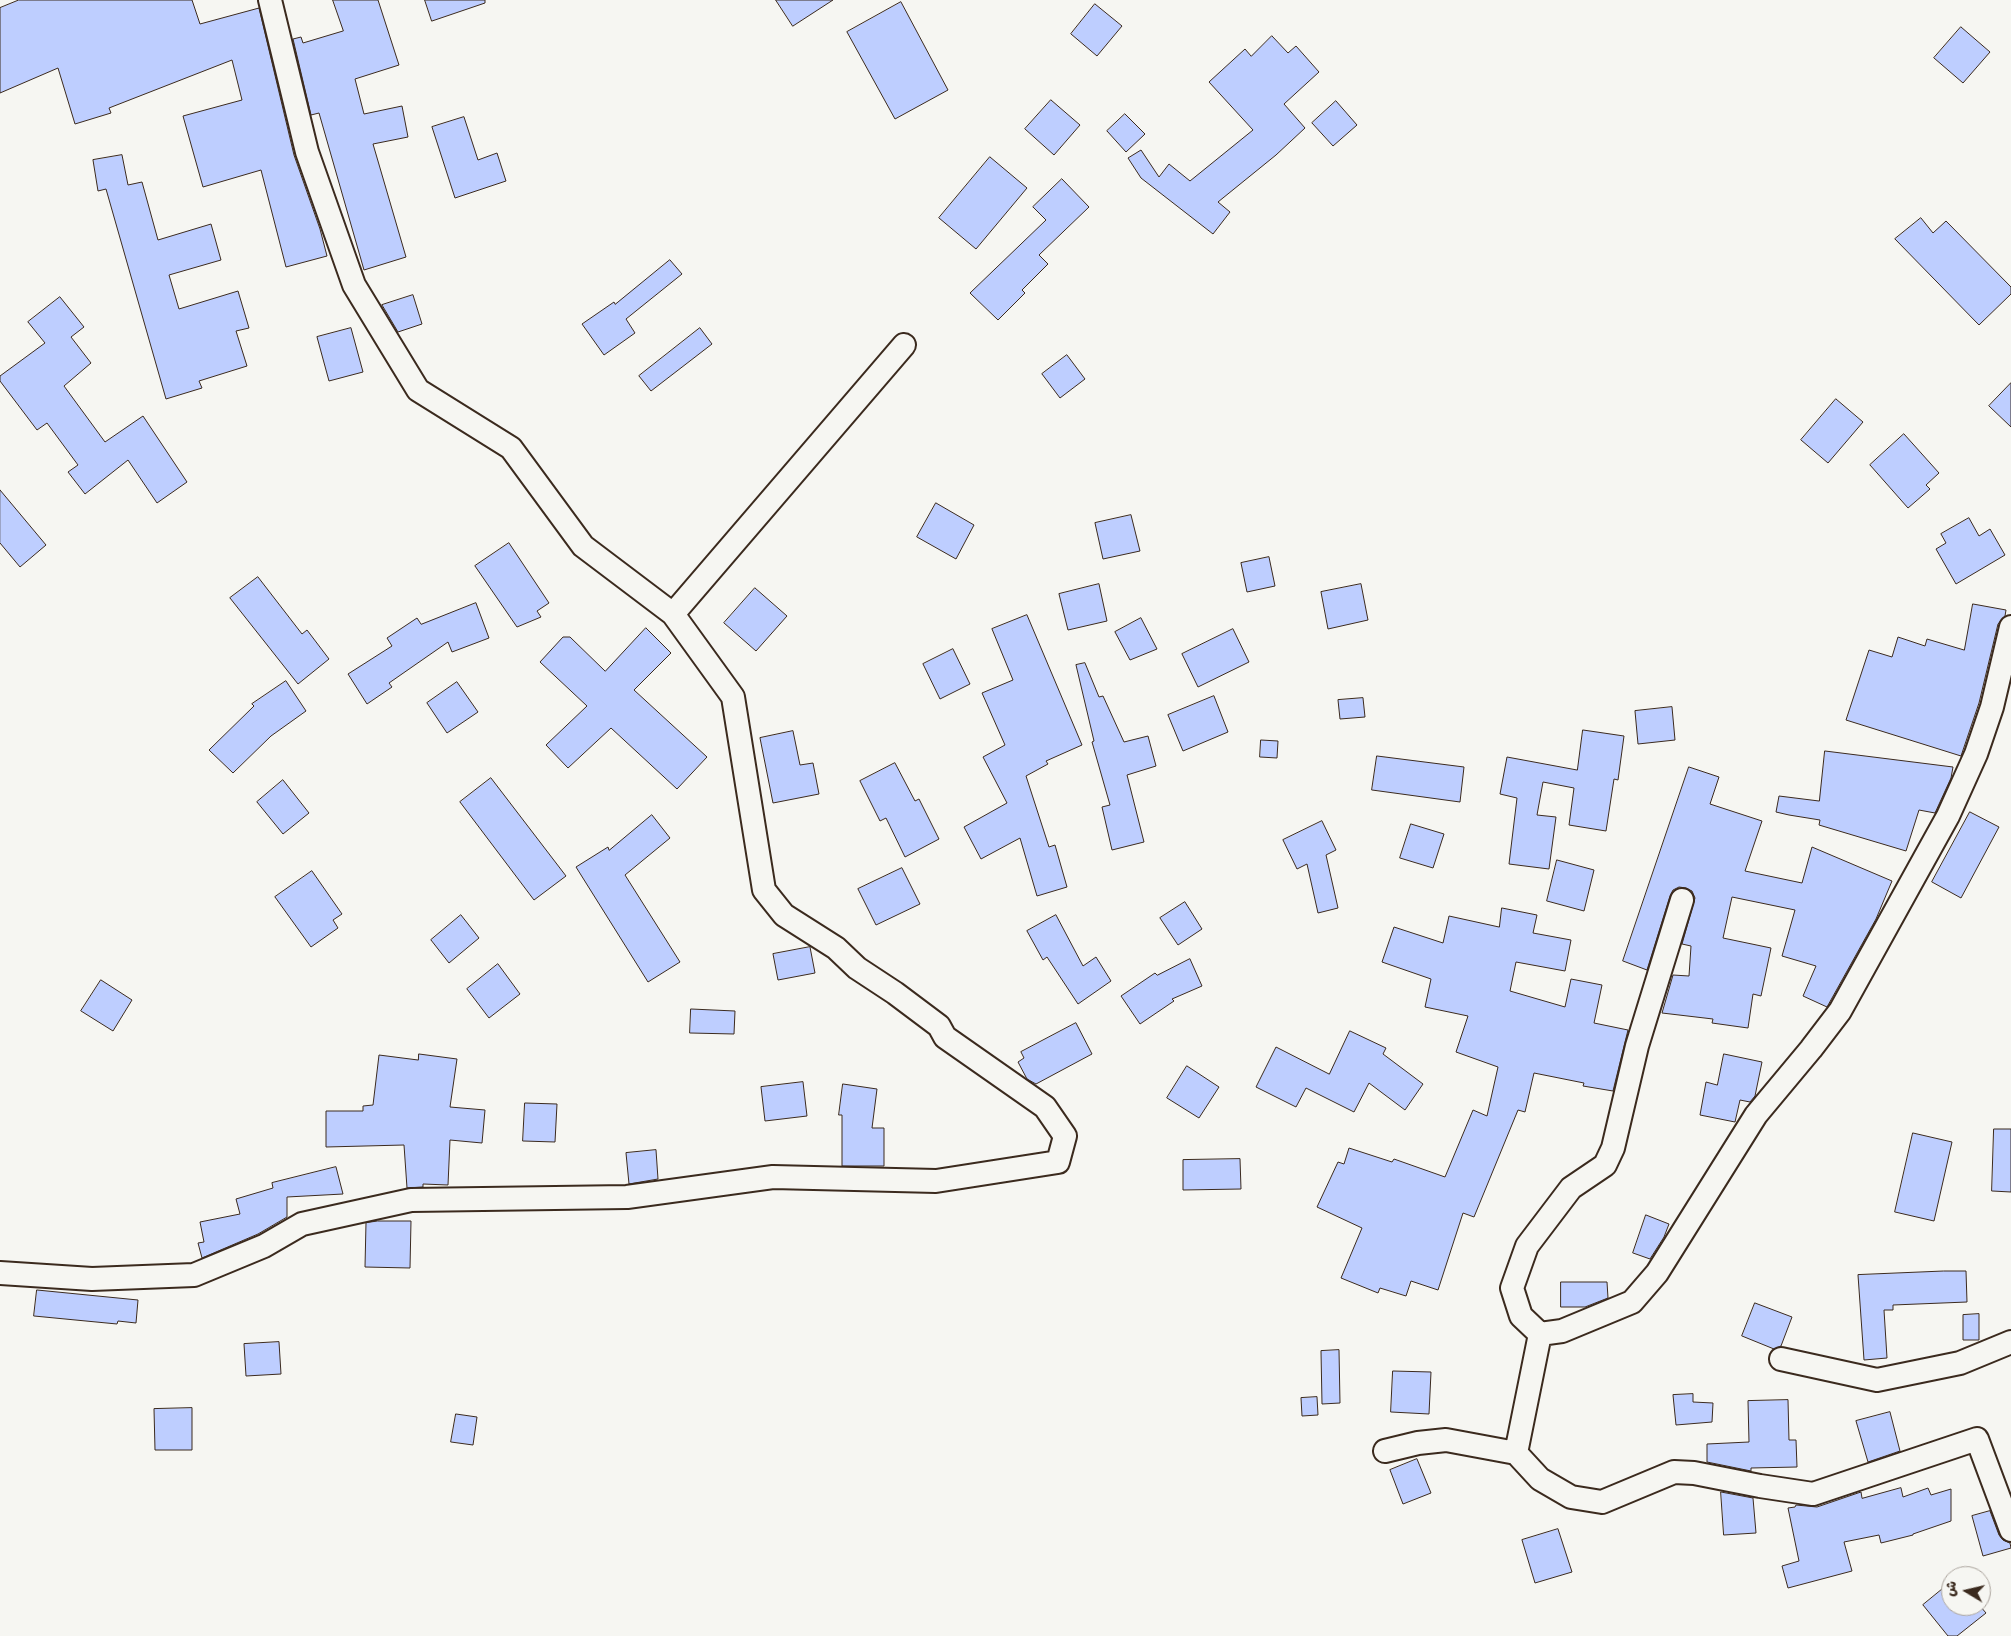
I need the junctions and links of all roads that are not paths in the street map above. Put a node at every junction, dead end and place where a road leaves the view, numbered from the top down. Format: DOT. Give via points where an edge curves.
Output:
graph roads {
  1 [pos="270,0"];
  2 [pos="904,345"];
  3 [pos="673,614"];
  4 [pos="2011,627"];
  5 [pos="1682,900"];
  6 [pos="0,1272"];
  7 [pos="1540,1334"];
  8 [pos="2011,1342"];
  9 [pos="1781,1359"];
  10 [pos="1385,1451"];
  11 [pos="1516,1453"];
  12 [pos="2011,1530"];
  1 -- 3 [label="street" via="307,152 354,286 418,390 511,448 583,546"];
  2 -- 3 [label="street"];
  3 -- 6 [label="street" via="733,697 764,890 784,915 836,948 857,968 939,1026 945,1037 1045,1107 1065,1136 1058,1162 936,1181 774,1178 628,1197 411,1200 302,1224 264,1246 194,1275 92,1279"];
  4 -- 7 [label="street" via="1992,707 1968,772 1948,816 1840,1011 1756,1115 1657,1272 1632,1302 1562,1331"];
  5 -- 7 [label="street" via="1637,1046 1613,1148 1605,1165 1571,1188 1527,1246 1512,1288 1521,1316"];
  7 -- 11 [label="street"];
  8 -- 9 [label="street" via="1960,1363 1877,1380"];
  10 -- 11 [label="street" via="1446,1440"];
  11 -- 12 [label="street" via="1540,1479 1572,1497 1602,1502 1674,1472 1694,1472 1813,1494 1976,1439"];
}
